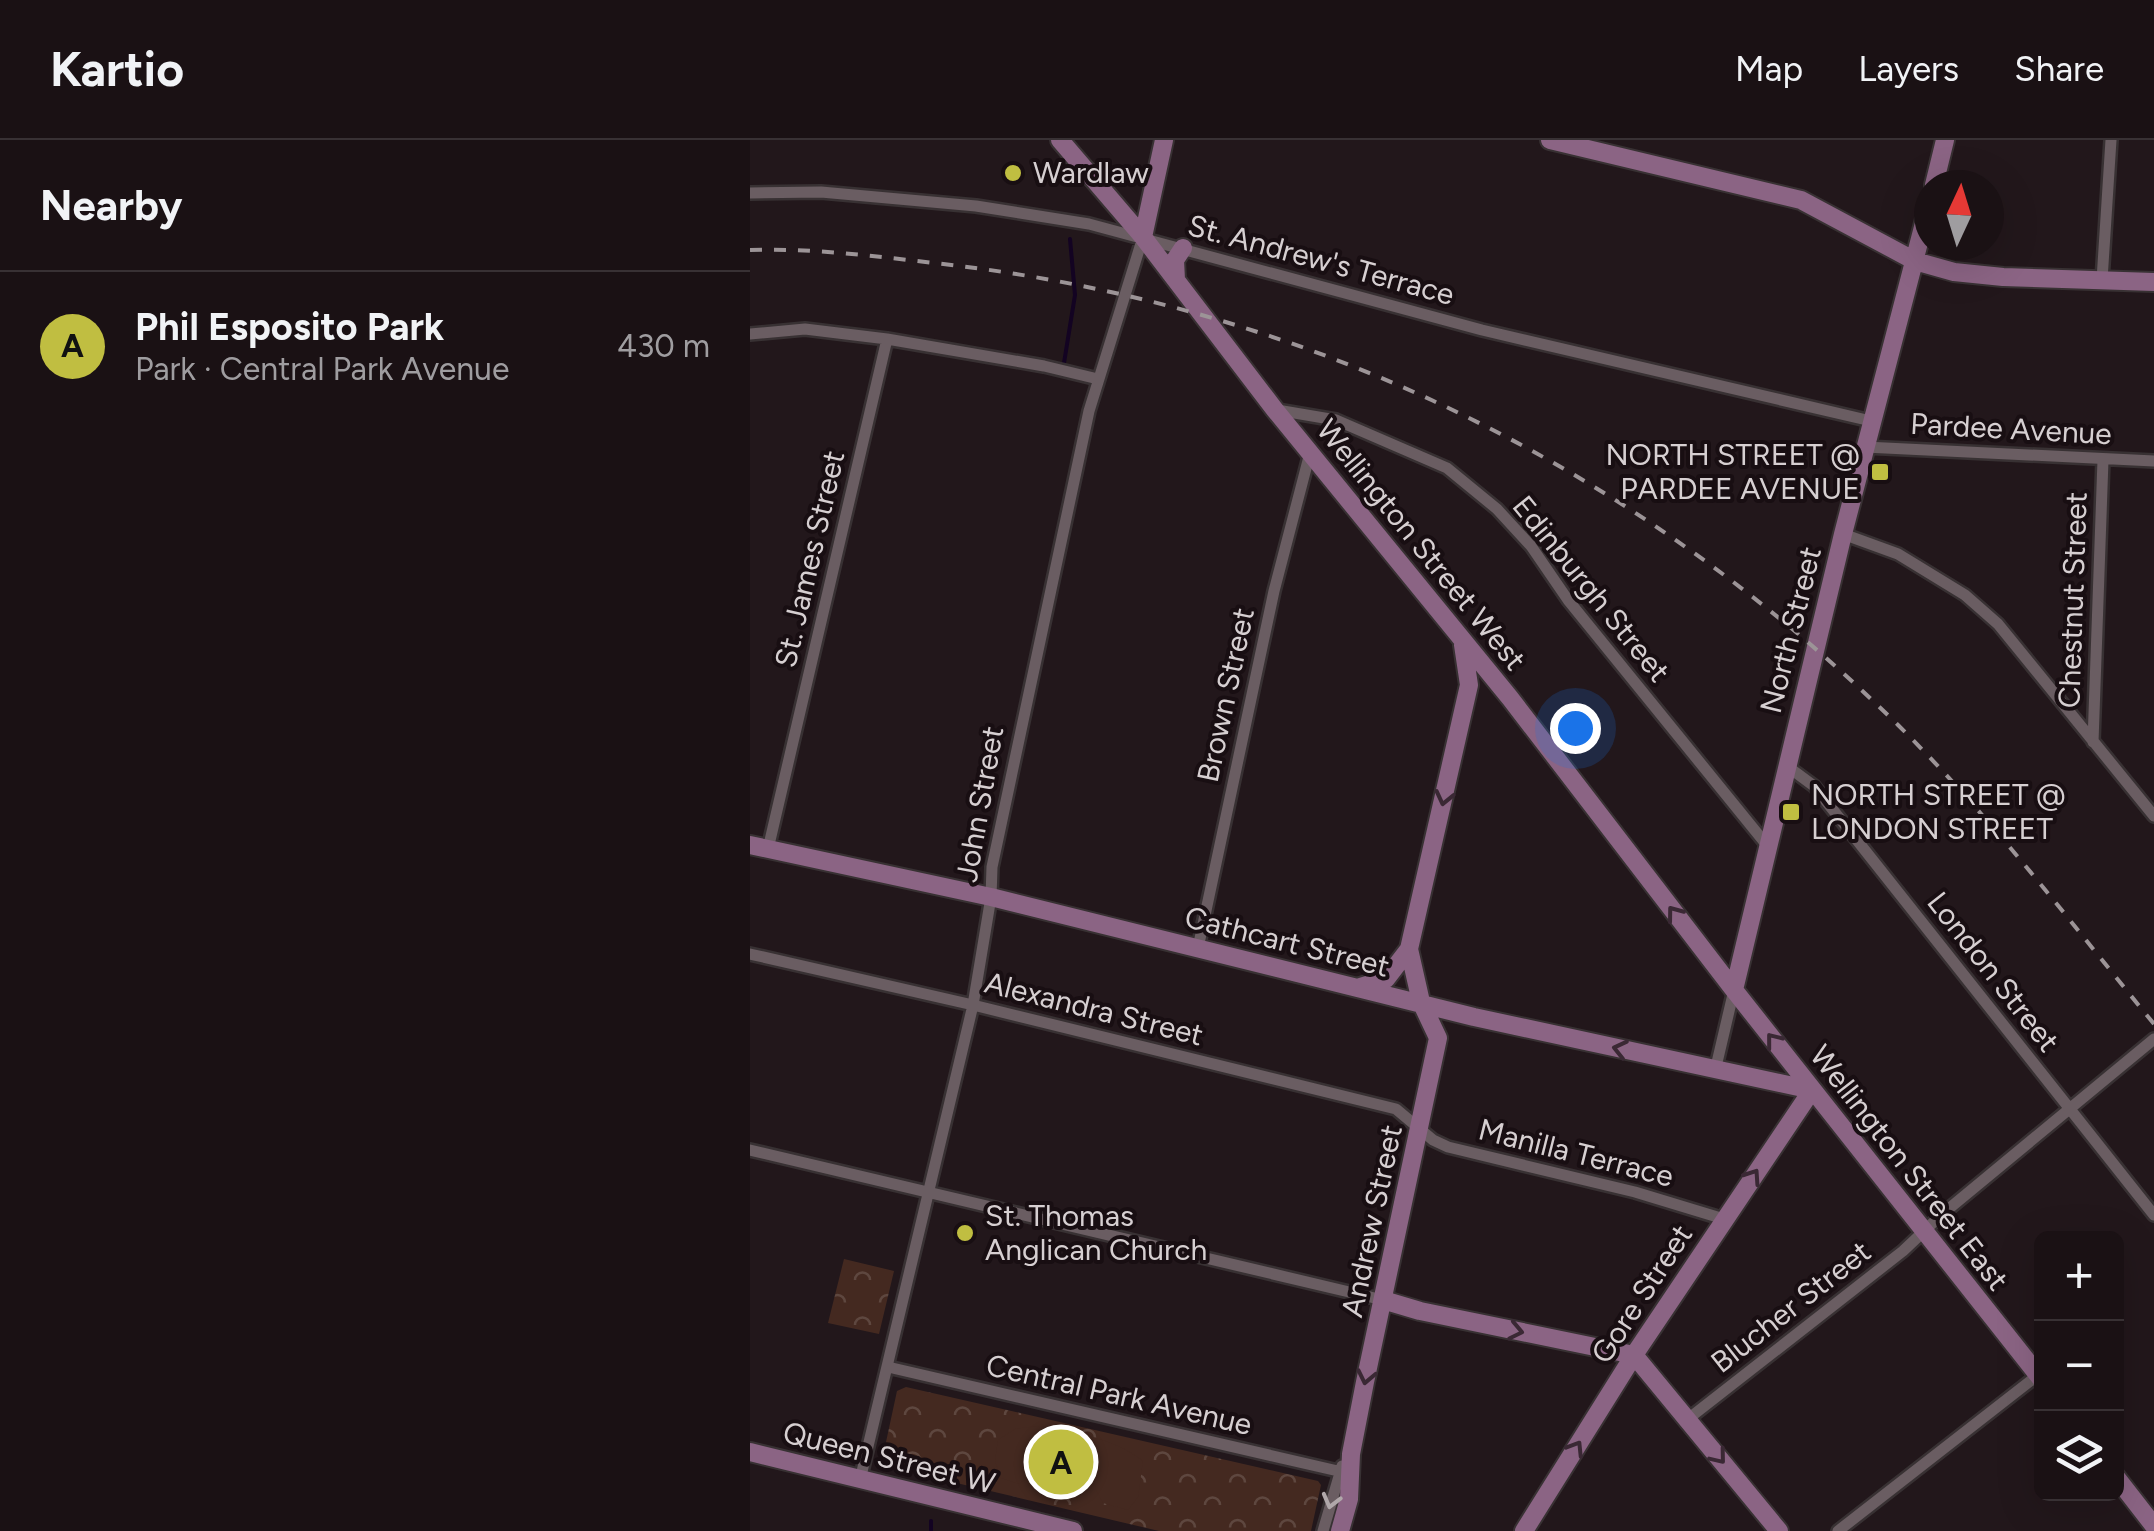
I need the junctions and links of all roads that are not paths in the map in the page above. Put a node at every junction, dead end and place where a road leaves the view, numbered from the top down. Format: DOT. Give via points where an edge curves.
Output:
graph roads {
  1 [pos="1060,140"];
  2 [pos="1164,140"];
  3 [pos="1550,140"];
  4 [pos="1946,140"];
  5 [pos="2111,140"];
  6 [pos="1601,146"];
  7 [pos="1938,170"];
  8 [pos="750,193"];
  9 [pos="1143,237"];
  10 [pos="1183,248"];
  11 [pos="1914,259"];
  12 [pos="1915,260"];
  13 [pos="2102,280"];
  14 [pos="1176,281"];
  15 [pos="2154,282"];
  16 [pos="750,334"];
  17 [pos="887,339"];
  18 [pos="1098,379"];
  19 [pos="1275,410"];
  20 [pos="1871,421"];
  21 [pos="1865,447"];
  22 [pos="1310,453"];
  23 [pos="2104,460"];
  24 [pos="2154,461"];
  25 [pos="1842,534"];
  26 [pos="1461,640"];
  27 [pos="1510,698"];
  28 [pos="1466,703"];
  29 [pos="2093,742"];
  30 [pos="1787,766"];
  31 [pos="2154,816"];
  32 [pos="1766,844"];
  33 [pos="759,847"];
  34 [pos="991,897"];
  35 [pos="1198,948"];
  36 [pos="1408,949"];
  37 [pos="750,954"];
  38 [pos="1356,988"];
  39 [pos="1734,990"];
  40 [pos="1421,1002"];
  41 [pos="973,1005"];
  42 [pos="1474,1017"];
  43 [pos="1438,1038"];
  44 [pos="2154,1039"];
  45 [pos="1715,1071"];
  46 [pos="1812,1090"];
  47 [pos="2068,1108"];
  48 [pos="1420,1127"];
  49 [pos="750,1150"];
  50 [pos="928,1194"];
  51 [pos="2154,1215"];
  52 [pos="1724,1219"];
  53 [pos="1395,1232"];
  54 [pos="1923,1232"];
  55 [pos="1382,1300"];
  56 [pos="1420,1310"];
  57 [pos="1634,1356"];
  58 [pos="888,1367"];
  59 [pos="2034,1370"];
  60 [pos="2034,1382"];
  61 [pos="1688,1419"];
  62 [pos="750,1452"];
  63 [pos="1351,1454"];
  64 [pos="1338,1471"];
  65 [pos="860,1480"];
  66 [pos="2124,1490"];
  67 [pos="2146,1525"];
  68 [pos="1073,1531"];
  69 [pos="1323,1531"];
  70 [pos="1340,1531"];
  71 [pos="1524,1531"];
  72 [pos="1779,1531"];
  73 [pos="1838,1531"];
  1 -- 9 [label="street, Wellington Street West"];
  2 -- 9 [label="street, John Street"];
  3 -- 6 [label="street"];
  4 -- 7 [label="street"];
  5 -- 13 [label="street"];
  6 -- 11 [label="street" via="1800,200"];
  8 -- 9 [label="street, St. Andrew's Terrace" via="822,192 997,208"];
  9 -- 10 [label="street, St. Andrew's Terrace"];
  9 -- 14 [label="street, Wellington Street West"];
  9 -- 18 [label="street, John Street"];
  10 -- 14 [label="street" via="1175,260"];
  10 -- 20 [label="street, St. Andrew's Terrace" via="1482,330"];
  12 -- 13 [label="street" via="2003,278"];
  12 -- 20 [label="street, North Street"];
  13 -- 15 [label="street"];
  14 -- 19 [label="street, Wellington Street West"];
  16 -- 17 [label="street" via="805,329"];
  17 -- 18 [label="street"];
  17 -- 33 [label="street, St. James Street"];
  18 -- 34 [label="street, John Street"];
  19 -- 22 [label="street, Wellington Street West"];
  19 -- 32 [label="street, Edinburgh Street" via="1336,420 1447,468 1497,509"];
  20 -- 21 [label="street, North Street"];
  21 -- 23 [label="street, Pardee Avenue"];
  21 -- 25 [label="street, North Street"];
  22 -- 26 [label="street, Wellington Street West"];
  22 -- 35 [label="street, Brown Street"];
  23 -- 24 [label="street, Pardee Avenue"];
  23 -- 29 [label="street, Chestnut Street"];
  25 -- 29 [label="street" via="1898,554 1965,595 1998,624"];
  25 -- 30 [label="street, North Street"];
  26 -- 27 [label="street, Wellington Street West"];
  26 -- 28 [label="street" via="1469,668"];
  27 -- 28 [label="street" via="1484,694"];
  39 -- 27 [label="street, Wellington Street West, one-way"];
  28 -- 36 [label="street, one-way"];
  29 -- 31 [label="street"];
  30 -- 32 [label="street, North Street"];
  30 -- 47 [label="street, London Street" via="1814,786"];
  32 -- 39 [label="street, North Street"];
  33 -- 34 [label="street, Cathcart Street"];
  34 -- 35 [label="street, Cathcart Street"];
  34 -- 41 [label="street, John Street"];
  35 -- 38 [label="street, Cathcart Street"];
  36 -- 38 [label="street" via="1386,978"];
  36 -- 40 [label="street"];
  37 -- 41 [label="street, Alexandra Street"];
  38 -- 40 [label="street, Cathcart Street"];
  39 -- 45 [label="street, North Street"];
  46 -- 39 [label="street, Wellington Street East, one-way"];
  40 -- 42 [label="street, Cathcart Street"];
  40 -- 43 [label="street"];
  41 -- 48 [label="street, Alexandra Street" via="1396,1109"];
  41 -- 50 [label="street, John Street"];
  42 -- 43 [label="street" via="1452,1023"];
  45 -- 42 [label="street, Cathcart Street, one-way"];
  43 -- 48 [label="street, Andrew Street"];
  44 -- 47 [label="street, Blucher Street"];
  45 -- 46 [label="street, Cathcart Street"];
  52 -- 46 [label="street, Gore Street, one-way"];
  46 -- 54 [label="street, Wellington Street East"];
  47 -- 51 [label="street, London Street"];
  47 -- 54 [label="street, Blucher Street"];
  48 -- 52 [label="street, Manilla Terrace" via="1448,1147"];
  48 -- 53 [label="street, Andrew Street"];
  49 -- 50 [label="street"];
  50 -- 55 [label="street"];
  50 -- 58 [label="street, John Street"];
  52 -- 57 [label="street, Gore Street"];
  53 -- 55 [label="street, Andrew Street"];
  53 -- 56 [label="street" via="1396,1278"];
  54 -- 59 [label="street, Wellington Street East"];
  54 -- 61 [label="street, Blucher Street"];
  55 -- 56 [label="street"];
  55 -- 63 [label="street, Andrew Street, one-way"];
  56 -- 57 [label="street, one-way"];
  57 -- 61 [label="street"];
  71 -- 57 [label="street, Gore Street, one-way"];
  58 -- 64 [label="street, Central Park Avenue"];
  58 -- 65 [label="street, John Street"];
  60 -- 73 [label="street"];
  61 -- 72 [label="street, one-way"];
  62 -- 65 [label="street, Queen Street W"];
  63 -- 64 [label="street, Andrew Street"];
  63 -- 70 [label="street, Andrew Street" via="1350,1499"];
  64 -- 69 [label="street, Andrew Street, one-way"];
  65 -- 68 [label="street, Queen Street W"];
  66 -- 67 [label="street"];
}
